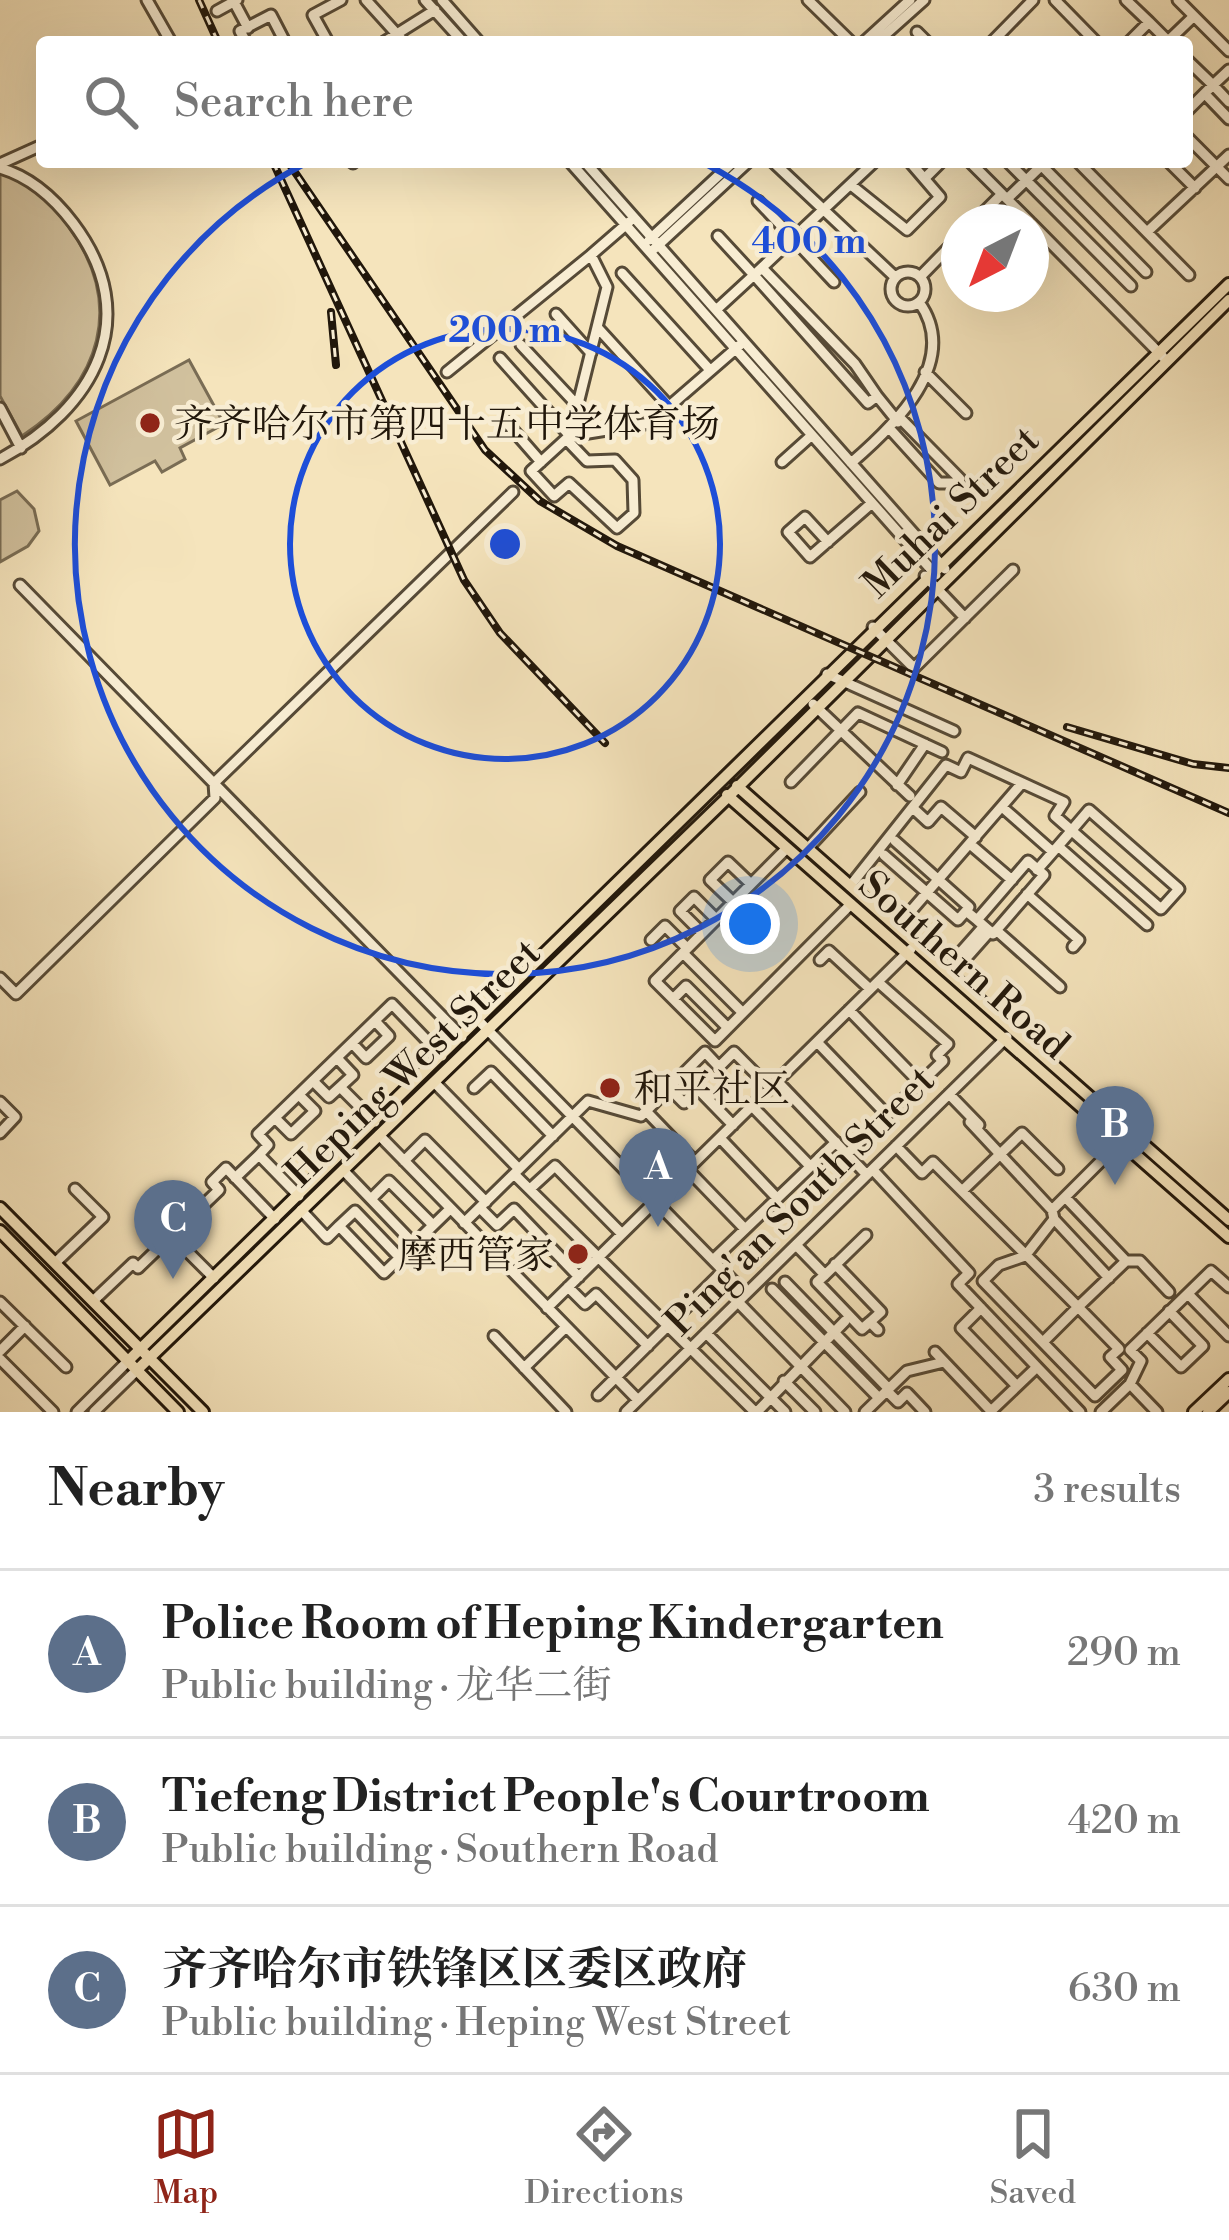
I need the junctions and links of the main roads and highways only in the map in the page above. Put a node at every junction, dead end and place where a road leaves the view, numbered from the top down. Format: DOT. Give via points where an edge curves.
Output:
graph roads {
  1 [pos="1229,284"];
  2 [pos="1229,300"];
  3 [pos="1162,357"];
  4 [pos="937,575"];
  5 [pos="720,780"];
  6 [pos="733,792"];
  7 [pos="913,947"];
  8 [pos="483,1025"];
  9 [pos="1010,1035"];
  10 [pos="377,1129"];
  11 [pos="0,1208"];
  12 [pos="1229,1220"];
  13 [pos="0,1232"];
  14 [pos="1229,1237"];
  15 [pos="144,1353"];
  16 [pos="132,1365"];
  17 [pos="1229,1379"];
  18 [pos="1229,1392"];
  19 [pos="178,1412"];
  20 [pos="202,1412"];
  21 [pos="1194,1412"];
  22 [pos="1208,1412"];
  1 -- 3 [label="main road, Muhai Street"];
  2 -- 3 [label="main road, Muhai Street"];
  3 -- 4 [label="main road, Muhai Street"];
  4 -- 5 [label="main road, Muhai Street" via="873,627"];
  4 -- 6 [label="main road, Muhai Street"];
  5 -- 6 [label="main road, Southern Road"];
  5 -- 8 [label="main road, Heping West Street"];
  6 -- 7 [label="main road, Southern Road" via="808,848"];
  6 -- 7 [label="main road, Southern Road" via="851,904"];
  6 -- 8 [label="main road, Heping West Street"];
  7 -- 9 [label="main road, Southern Road"];
  7 -- 9 [label="main road, Southern Road"];
  8 -- 10 [label="main road, Heping West Street" via="434,1082"];
  8 -- 10 [label="main road, Heping West Street" via="442,1056"];
  9 -- 12 [label="main road, Southern Road"];
  9 -- 14 [label="main road, Southern Road"];
  10 -- 15 [label="main road, Heping West Street" via="298,1196"];
  10 -- 15 [label="main road, Heping West Street"];
  11 -- 15 [label="main road"];
  13 -- 16 [label="main road"];
  15 -- 16 [label="main road, Heping West Street"];
  15 -- 20 [label="main road"];
  16 -- 19 [label="main road"];
  17 -- 21 [label="main road"];
  18 -- 22 [label="main road"];
}
